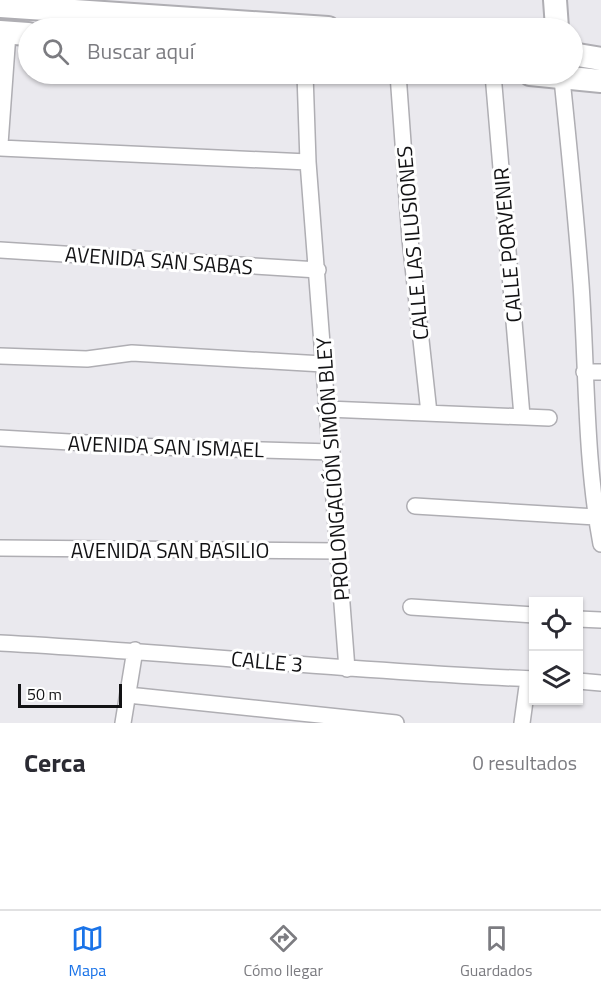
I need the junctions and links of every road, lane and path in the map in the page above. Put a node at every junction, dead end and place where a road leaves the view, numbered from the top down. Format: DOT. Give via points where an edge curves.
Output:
graph roads {
  1 [pos="555,0"];
  2 [pos="11,4"];
  3 [pos="71,18"];
  4 [pos="556,18"];
  5 [pos="12,33"];
  6 [pos="583,56"];
  7 [pos="601,59"];
  8 [pos="583,79"];
  9 [pos="601,81"];
  10 [pos="304,84"];
  11 [pos="399,84"];
  12 [pos="494,84"];
  13 [pos="563,84"];
  14 [pos="0,146"];
  15 [pos="308,162"];
  16 [pos="0,250"];
  17 [pos="318,270"];
  18 [pos="0,356"];
  19 [pos="324,364"];
  20 [pos="584,372"];
  21 [pos="601,372"];
  22 [pos="327,409"];
  23 [pos="429,413"];
  24 [pos="522,416"];
  25 [pos="549,418"];
  26 [pos="0,438"];
  27 [pos="332,452"];
  28 [pos="415,507"];
  29 [pos="596,517"];
  30 [pos="601,544"];
  31 [pos="0,548"];
  32 [pos="339,551"];
  33 [pos="411,607"];
  34 [pos="529,615"];
  35 [pos="583,619"];
  36 [pos="601,620"];
  37 [pos="0,643"];
  38 [pos="135,650"];
  39 [pos="347,669"];
  40 [pos="529,679"];
  41 [pos="583,681"];
  42 [pos="601,683"];
  43 [pos="529,689"];
  44 [pos="128,695"];
  45 [pos="123,723"];
  46 [pos="396,723"];
  47 [pos="522,723"];
  1 -- 4 [label="street"];
  2 -- 3 [label="street"];
  5 -- 14 [label="street"];
  6 -- 7 [label="street"];
  8 -- 9 [label="street"];
  10 -- 15 [label="street, PROLONGACIÓN SIMÓN BLEY"];
  11 -- 23 [label="street, CALLE LAS ILUSIONES"];
  12 -- 24 [label="street, CALLE PORVENIR"];
  13 -- 20 [label="street" via="581,285"];
  14 -- 15 [label="street"];
  15 -- 17 [label="street, PROLONGACIÓN SIMÓN BLEY"];
  16 -- 17 [label="street, AVENIDA SAN SABAS"];
  17 -- 19 [label="street, PROLONGACIÓN SIMÓN BLEY"];
  18 -- 19 [label="street" via="87,358 132,352"];
  19 -- 22 [label="street, PROLONGACIÓN SIMÓN BLEY"];
  20 -- 21 [label="street"];
  20 -- 29 [label="street"];
  22 -- 23 [label="street"];
  22 -- 27 [label="street, PROLONGACIÓN SIMÓN BLEY"];
  23 -- 24 [label="street"];
  24 -- 25 [label="street"];
  26 -- 27 [label="street, AVENIDA SAN ISMAEL"];
  27 -- 32 [label="street, PROLONGACIÓN SIMÓN BLEY"];
  28 -- 29 [label="street"];
  29 -- 30 [label="street"];
  31 -- 32 [label="street, AVENIDA SAN BASILIO"];
  32 -- 39 [label="street, PROLONGACIÓN SIMÓN BLEY"];
  33 -- 34 [label="street"];
  35 -- 36 [label="street"];
  37 -- 38 [label="street, CALLE 3"];
  38 -- 39 [label="street, CALLE 3"];
  38 -- 44 [label="street"];
  39 -- 40 [label="street, CALLE 3"];
  41 -- 42 [label="street"];
  43 -- 47 [label="street"];
  44 -- 45 [label="street"];
  44 -- 46 [label="street"];
}
